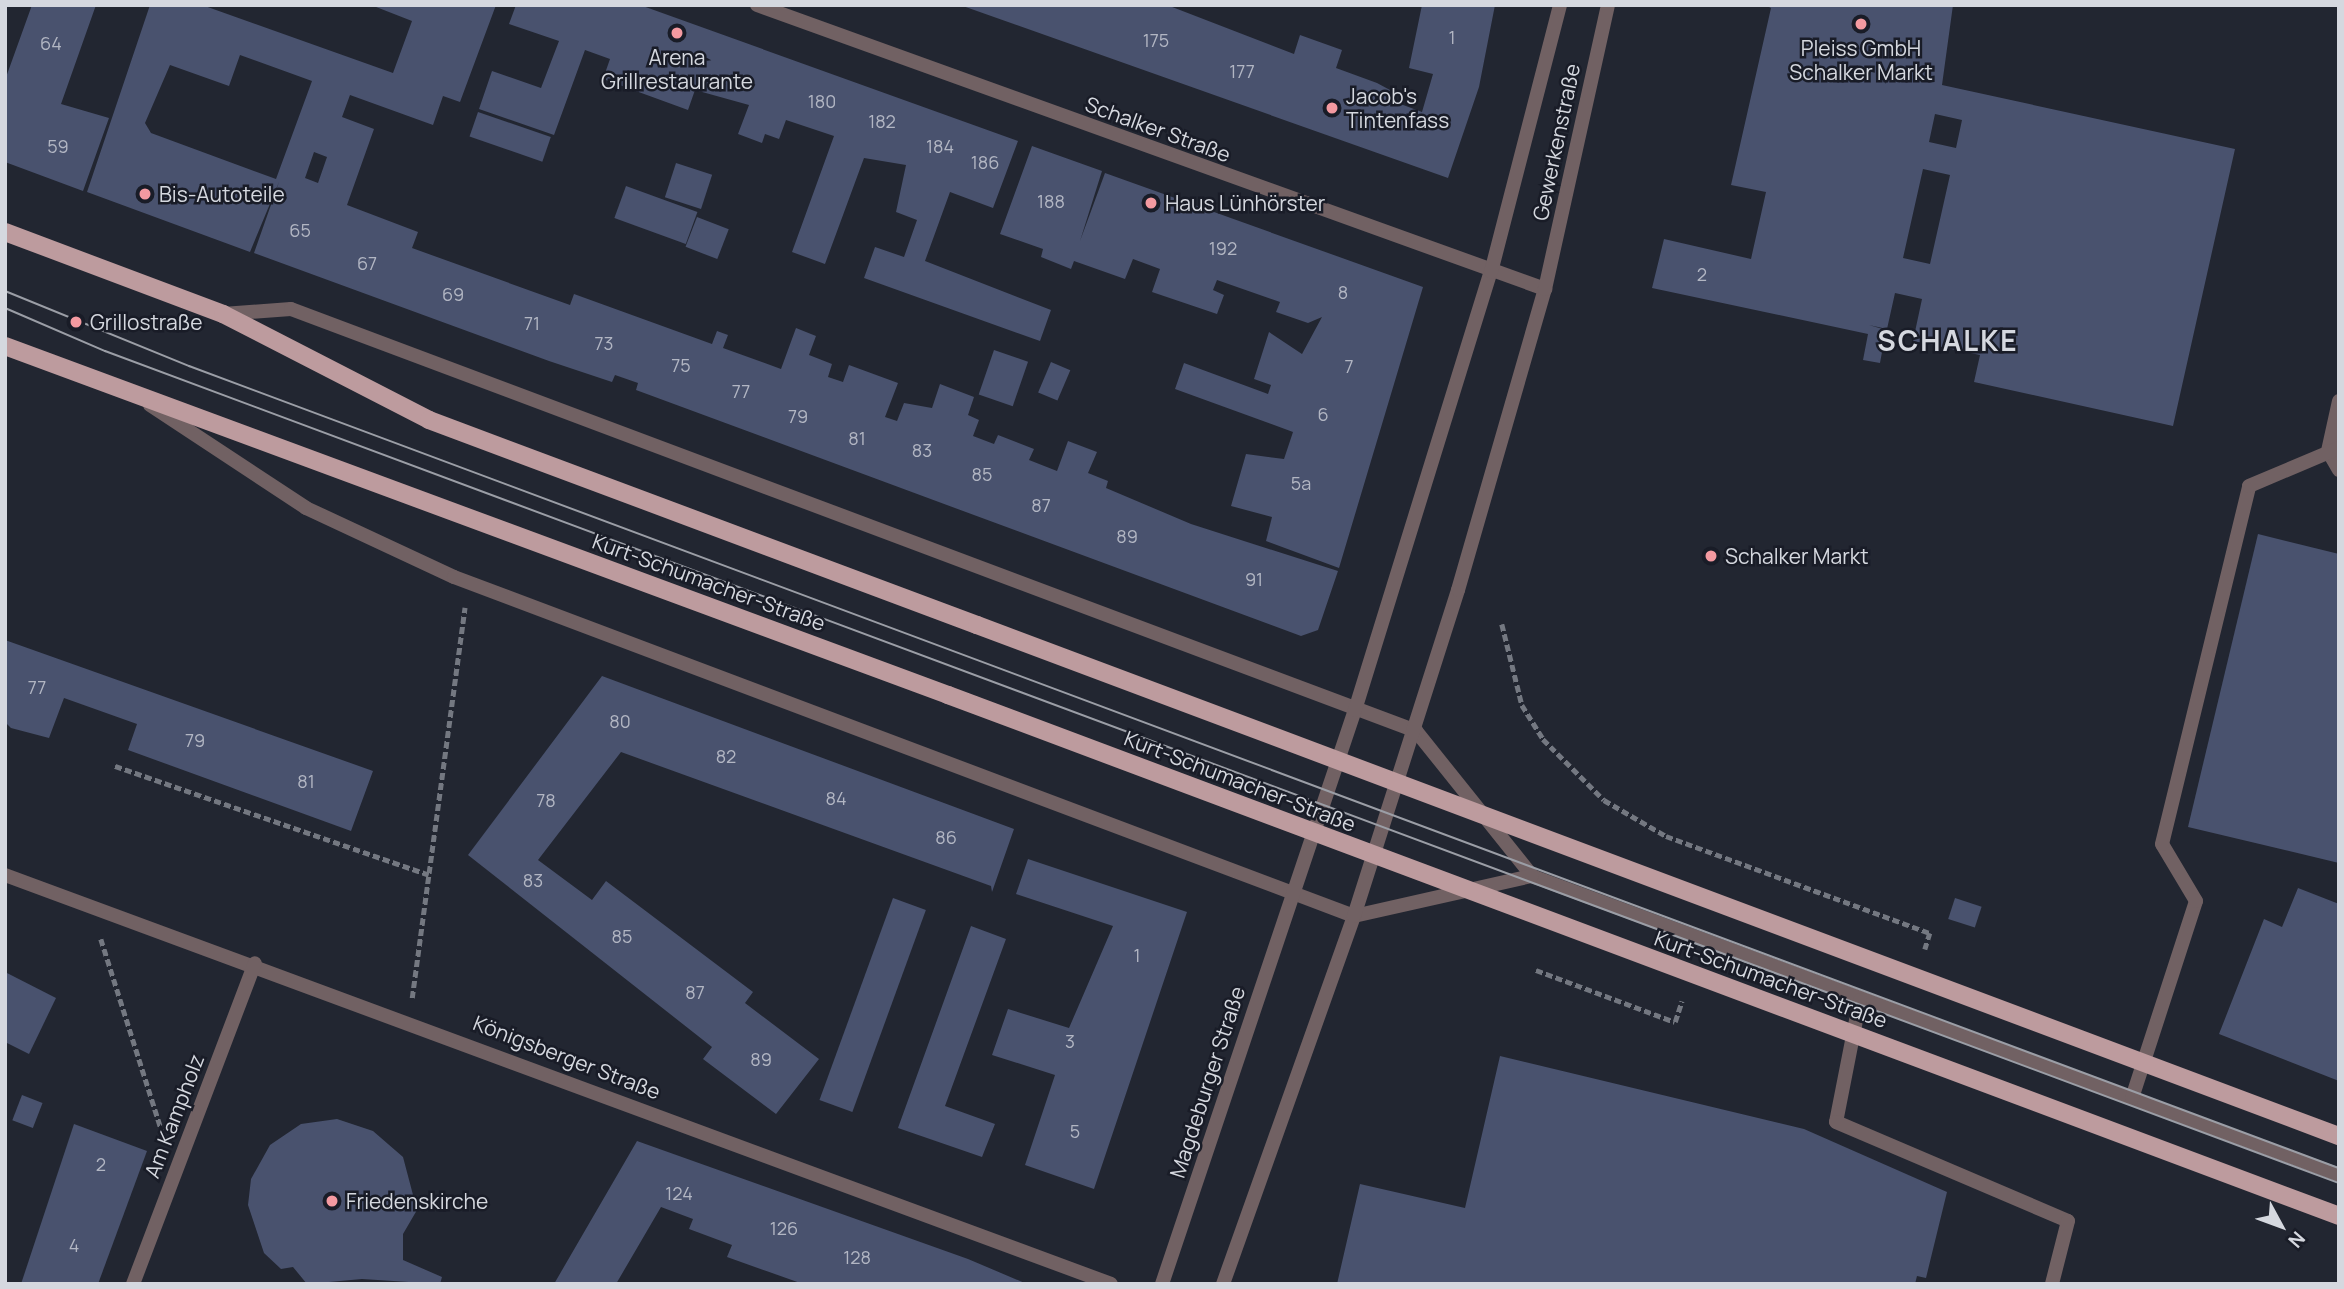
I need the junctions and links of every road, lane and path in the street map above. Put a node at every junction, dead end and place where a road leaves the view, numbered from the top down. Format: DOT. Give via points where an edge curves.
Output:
graph roads {
  1 [pos="757,5"];
  2 [pos="1560,5"];
  3 [pos="1608,5"];
  4 [pos="5,232"];
  5 [pos="1491,272"];
  6 [pos="1545,289"];
  7 [pos="223,314"];
  8 [pos="5,346"];
  9 [pos="126,388"];
  10 [pos="2339,401"];
  11 [pos="2333,449"];
  12 [pos="2339,470"];
  13 [pos="468,583"];
  14 [pos="1502,624"];
  15 [pos="1355,710"];
  16 [pos="1416,731"];
  17 [pos="115,766"];
  18 [pos="5,875"];
  19 [pos="429,875"];
  20 [pos="1532,876"];
  21 [pos="1292,893"];
  22 [pos="90,905"];
  23 [pos="1354,916"];
  24 [pos="1930,933"];
  25 [pos="255,963"];
  26 [pos="1536,970"];
  27 [pos="1691,974"];
  28 [pos="1860,1000"];
  29 [pos="409,1020"];
  30 [pos="2132,1098"];
  31 [pos="2339,1136"];
  32 [pos="175,1173"];
  33 [pos="2339,1175"];
  34 [pos="2339,1216"];
  35 [pos="133,1284"];
  36 [pos="1111,1284"];
  37 [pos="1162,1284"];
  38 [pos="1223,1284"];
  39 [pos="2052,1284"];
  1 -- 5 [label="street, Schalker Straße"];
  2 -- 5 [label="street, Gewerkenstraße"];
  3 -- 6 [label="street, Gewerkenstraße"];
  4 -- 7 [label="main road"];
  5 -- 6 [label="street, Schalker Straße"];
  5 -- 15 [label="street"];
  6 -- 16 [label="street"];
  7 -- 15 [label="street" via="290,309"];
  7 -- 31 [label="main road, bridge" via="429,420"];
  8 -- 9 [label="main road, Kurt-Schumacher-Straße"];
  9 -- 13 [label="street, Kurt-Schumacher-Straße" via="306,508"];
  9 -- 27 [label="main road, Kurt-Schumacher-Straße, bridge"];
  10 -- 11 [label="street"];
  11 -- 12 [label="street"];
  11 -- 30 [label="street" via="2249,486 2162,844 2196,901"];
  13 -- 19 [label="path"];
  13 -- 21 [label="street, Kurt-Schumacher-Straße"];
  14 -- 24 [label="path" via="1522,705 1543,739 1604,800 1666,836"];
  15 -- 16 [label="street"];
  15 -- 21 [label="street"];
  16 -- 20 [label="street"];
  16 -- 23 [label="street"];
  17 -- 19 [label="path"];
  18 -- 22 [label="street, Königsberger Straße"];
  19 -- 29 [label="path"];
  20 -- 23 [label="street"];
  20 -- 28 [label="street"];
  21 -- 23 [label="street, Kurt-Schumacher-Straße"];
  21 -- 37 [label="street, Magdeburger Straße"];
  22 -- 25 [label="street, Königsberger Straße"];
  22 -- 32 [label="path"];
  23 -- 38 [label="street"];
  25 -- 29 [label="street, Königsberger Straße"];
  25 -- 32 [label="street, Am Kampholz"];
  26 -- 27 [label="path" via="1675,1022"];
  27 -- 34 [label="main road, Kurt-Schumacher-Straße, bridge"];
  28 -- 30 [label="street"];
  28 -- 39 [label="street" via="1836,1122 2068,1221"];
  29 -- 36 [label="street, Königsberger Straße"];
  30 -- 33 [label="street"];
  32 -- 35 [label="street, Am Kampholz"];
}
